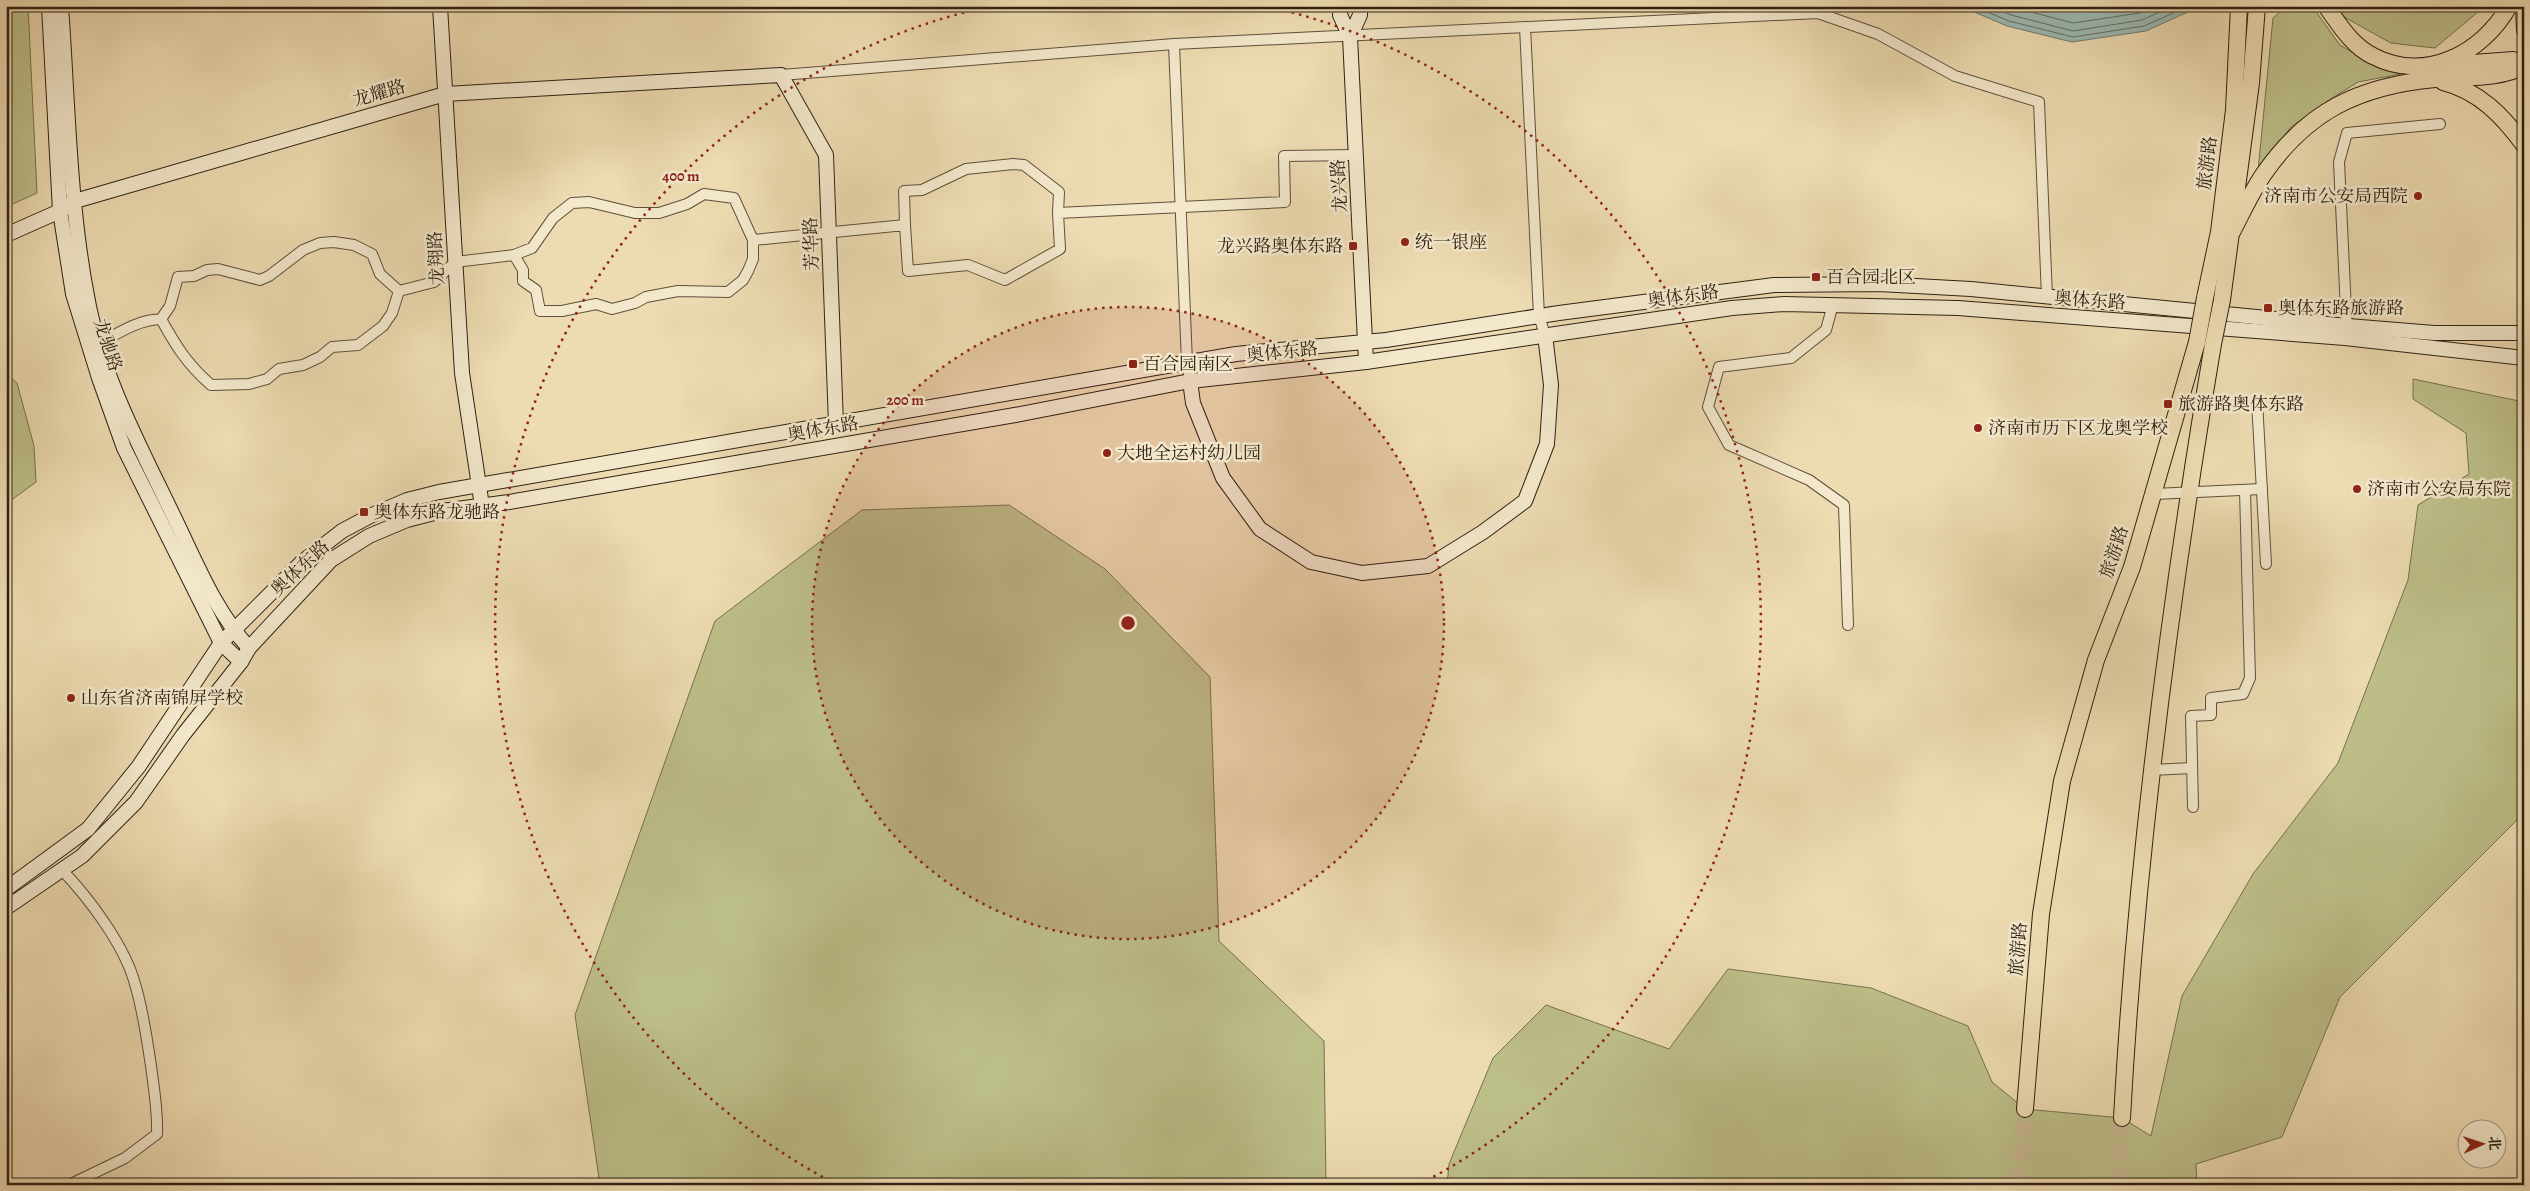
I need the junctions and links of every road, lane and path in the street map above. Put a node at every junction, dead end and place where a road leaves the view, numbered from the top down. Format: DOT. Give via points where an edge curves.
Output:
graph roads {
  1 [pos="49,6"];
  2 [pos="61,6"];
  3 [pos="440,6"];
  4 [pos="1340,6"];
  5 [pos="1360,6"];
  6 [pos="2238,6"];
  7 [pos="2326,6"];
  8 [pos="2509,6"];
  9 [pos="2522,6"];
  10 [pos="2257,13"];
  11 [pos="1524,27"];
  12 [pos="2524,30"];
  13 [pos="1350,37"];
  14 [pos="1174,44"];
  15 [pos="2524,66"];
  16 [pos="2435,72"];
  17 [pos="781,74"];
  18 [pos="445,94"];
  19 [pos="2440,124"];
  20 [pos="2524,145"];
  21 [pos="1357,155"];
  22 [pos="75,201"];
  23 [pos="60,211"];
  24 [pos="1058,212"];
  25 [pos="905,225"];
  26 [pos="829,232"];
  27 [pos="2232,232"];
  28 [pos="6,235"];
  29 [pos="753,240"];
  30 [pos="514,255"];
  31 [pos="455,262"];
  32 [pos="399,290"];
  33 [pos="2047,297"];
  34 [pos="1833,304"];
  35 [pos="1539,316"];
  36 [pos="161,319"];
  37 [pos="2347,332"];
  38 [pos="2524,333"];
  39 [pos="1545,335"];
  40 [pos="1366,340"];
  41 [pos="100,343"];
  42 [pos="2524,358"];
  43 [pos="1366,362"];
  44 [pos="1187,363"];
  45 [pos="1190,381"];
  46 [pos="2257,401"];
  47 [pos="836,424"];
  48 [pos="478,485"];
  49 [pos="2262,489"];
  50 [pos="2245,490"];
  51 [pos="2189,493"];
  52 [pos="2154,494"];
  53 [pos="482,506"];
  54 [pos="2266,564"];
  55 [pos="1848,625"];
  56 [pos="234,631"];
  57 [pos="221,643"];
  58 [pos="249,648"];
  59 [pos="241,662"];
  60 [pos="2192,768"];
  61 [pos="2151,770"];
  62 [pos="2193,807"];
  63 [pos="62,870"];
  64 [pos="6,889"];
  65 [pos="6,908"];
  66 [pos="2025,1109"];
  67 [pos="2122,1118"];
  68 [pos="69,1185"];
  1 -- 23 [label="main road, 龙驰路"];
  2 -- 22 [label="main road, 龙驰路"];
  3 -- 18 [label="main road, 龙翔路"];
  4 -- 13 [label="main road, 龙兴路" via="1340,15"];
  5 -- 13 [label="main road, 龙兴路" via="1360,15"];
  6 -- 52 [label="main road, 旅游路, bridge" via="2231,138 2219,232 2196,342"];
  7 -- 16 [label="main road" via="2350,38 2373,56"];
  8 -- 16 [label="main road" via="2501,21 2482,40"];
  9 -- 12 [label="main road"];
  10 -- 27 [label="main road, 旅游路"];
  11 -- 13 [label="street"];
  11 -- 33 [label="street" via="1818,13 1878,34 1955,76 2039,102"];
  11 -- 35 [label="street"];
  13 -- 14 [label="street"];
  13 -- 21 [label="main road, 龙兴路"];
  14 -- 17 [label="street"];
  14 -- 44 [label="street"];
  15 -- 16 [label="main road" via="2513,60"];
  16 -- 20 [label="main road" via="2480,98 2508,122"];
  16 -- 27 [label="main road" via="2352,97 2316,117 2285,146 2263,176"];
  17 -- 18 [label="main road, 龙耀路"];
  17 -- 26 [label="main road, 芳华路" via="826,155"];
  18 -- 22 [label="main road, 龙耀路"];
  18 -- 31 [label="main road, 龙翔路"];
  19 -- 37 [label="street" via="2347,133 2339,162"];
  21 -- 24 [label="street" via="1284,156 1285,202"];
  21 -- 40 [label="main road, 龙兴路"];
  22 -- 23 [label="main road, 龙耀路"];
  22 -- 41 [label="main road, 龙驰路" via="87,297"];
  23 -- 28 [label="main road, 龙耀路"];
  23 -- 57 [label="main road, 龙驰路" via="72,294 124,448"];
  24 -- 25 [label="street" via="1059,192 1024,165 992,165 966,169 922,190 904,190"];
  24 -- 25 [label="street" via="1060,249 1005,280 968,265 908,271"];
  25 -- 26 [label="street"];
  26 -- 29 [label="street"];
  26 -- 47 [label="main road, 芳华路"];
  27 -- 51 [label="main road, 旅游路, bridge"];
  29 -- 30 [label="street" via="734,198 704,194 687,204 659,213 635,212 589,202 572,203 553,218 532,248"];
  29 -- 30 [label="street" via="753,258 748,270 743,280 728,292 678,291 612,308 596,304 540,312 536,290 523,281 523,270"];
  30 -- 31 [label="street"];
  31 -- 32 [label="street" via="434,282"];
  31 -- 48 [label="main road, 龙翔路" via="462,373"];
  32 -- 36 [label="street" via="380,274 372,254 354,245 320,243 303,250 260,280 218,269 178,277 170,306"];
  32 -- 36 [label="street" via="392,313 383,326 358,345 332,346 320,357 303,365 279,368 267,379 249,384 211,385 180,353"];
  33 -- 35 [label="main road" via="1879,284 1774,285"];
  33 -- 37 [label="main road"];
  34 -- 37 [label="main road, 奥体东路" via="1958,308"];
  34 -- 39 [label="main road, 奥体东路" via="1732,308"];
  34 -- 55 [label="street" via="1826,330 1791,358 1719,367 1708,407 1729,445 1809,480 1844,505"];
  35 -- 39 [label="street"];
  35 -- 40 [label="main road" via="1386,340"];
  36 -- 41 [label="street" via="134,325"];
  37 -- 38 [label="main road"];
  37 -- 42 [label="main road, 奥体东路"];
  39 -- 43 [label="main road, 奥体东路"];
  39 -- 45 [label="main road" via="1551,385 1547,444 1525,500 1483,532 1428,566 1362,573 1311,562 1260,529 1223,478 1193,403"];
  40 -- 43 [label="main road, 龙兴路"];
  40 -- 44 [label="main road" via="1236,354"];
  41 -- 56 [label="main road, 龙驰路" via="114,392 206,583"];
  43 -- 45 [label="main road, 奥体东路"];
  44 -- 45 [label="street"];
  44 -- 47 [label="main road"];
  45 -- 53 [label="main road, 奥体东路" via="1005,417"];
  46 -- 49 [label="street"];
  47 -- 48 [label="main road"];
  48 -- 53 [label="main road, 龙翔路"];
  48 -- 56 [label="main road" via="407,500 342,531 302,562"];
  49 -- 50 [label="street"];
  49 -- 54 [label="street"];
  50 -- 51 [label="street"];
  50 -- 60 [label="street" via="2250,678 2243,694 2211,698 2211,715 2191,716"];
  51 -- 52 [label="street"];
  51 -- 61 [label="main road, 旅游路"];
  52 -- 66 [label="main road, 旅游路" via="2132,567 2096,660 2062,781 2041,914"];
  53 -- 58 [label="main road, 奥体东路" via="407,520 369,536 331,560"];
  56 -- 57 [label="main road"];
  56 -- 58 [label="main road, 龙驰路"];
  57 -- 59 [label="main road, 龙驰路"];
  57 -- 64 [label="main road" via="139,766 88,829"];
  58 -- 59 [label="main road, 奥体东路"];
  59 -- 63 [label="main road, 奥体东路" via="183,735 136,802 82,856"];
  60 -- 61 [label="street"];
  60 -- 62 [label="street"];
  61 -- 67 [label="main road, 旅游路" via="2130,981"];
  63 -- 65 [label="main road, 奥体东路"];
  63 -- 68 [label="street" via="85,895 135,982 158,1117 157,1134 125,1158"];
}
